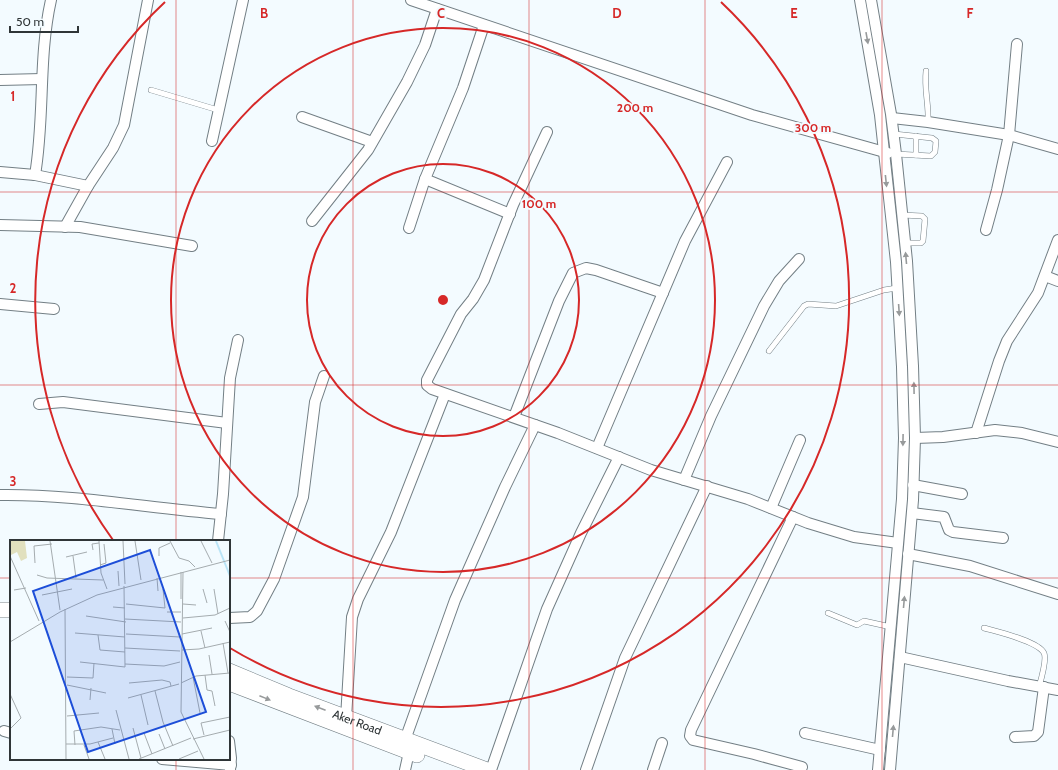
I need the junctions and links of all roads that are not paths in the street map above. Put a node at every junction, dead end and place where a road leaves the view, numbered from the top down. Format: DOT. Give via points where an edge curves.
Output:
graph roads {
  1 [pos="51,0"];
  2 [pos="148,0"];
  3 [pos="243,0"];
  4 [pos="411,0"];
  5 [pos="860,0"];
  6 [pos="871,0"];
  7 [pos="437,9"];
  8 [pos="484,25"];
  9 [pos="1017,44"];
  10 [pos="926,71"];
  11 [pos="42,79"];
  12 [pos="0,80"];
  13 [pos="151,90"];
  14 [pos="218,110"];
  15 [pos="302,117"];
  16 [pos="892,118"];
  17 [pos="928,122"];
  18 [pos="547,132"];
  19 [pos="894,134"];
  20 [pos="1009,135"];
  21 [pos="916,136"];
  22 [pos="212,140"];
  23 [pos="372,142"];
  24 [pos="1058,149"];
  25 [pos="883,152"];
  26 [pos="896,154"];
  27 [pos="916,155"];
  28 [pos="727,162"];
  29 [pos="0,172"];
  30 [pos="35,175"];
  31 [pos="425,179"];
  32 [pos="88,186"];
  33 [pos="510,214"];
  34 [pos="902,215"];
  35 [pos="312,221"];
  36 [pos="0,225"];
  37 [pos="65,227"];
  38 [pos="409,228"];
  39 [pos="986,230"];
  40 [pos="1058,240"];
  41 [pos="905,243"];
  42 [pos="192,246"];
  43 [pos="799,259"];
  44 [pos="1045,276"];
  45 [pos="1058,280"];
  46 [pos="897,288"];
  47 [pos="663,293"];
  48 [pos="0,304"];
  49 [pos="54,309"];
  50 [pos="238,340"];
  51 [pos="769,350"];
  52 [pos="324,376"];
  53 [pos="445,394"];
  54 [pos="39,404"];
  55 [pos="514,417"];
  56 [pos="227,422"];
  57 [pos="535,425"];
  58 [pos="976,433"];
  59 [pos="915,438"];
  60 [pos="800,440"];
  61 [pos="1058,442"];
  62 [pos="597,448"];
  63 [pos="619,457"];
  64 [pos="684,480"];
  65 [pos="913,485"];
  66 [pos="707,486"];
  67 [pos="962,494"];
  68 [pos="0,495"];
  69 [pos="771,508"];
  70 [pos="912,513"];
  71 [pos="221,514"];
  72 [pos="793,516"];
  73 [pos="1004,538"];
  74 [pos="218,540"];
  75 [pos="898,543"];
  76 [pos="908,554"];
  77 [pos="1058,594"];
  78 [pos="828,613"];
  79 [pos="230,618"];
  80 [pos="891,627"];
  81 [pos="984,628"];
  82 [pos="900,657"];
  83 [pos="230,671"];
  84 [pos="230,683"];
  85 [pos="1042,687"];
  86 [pos="1058,690"];
  87 [pos="346,718"];
  88 [pos="805,733"];
  89 [pos="1015,737"];
  90 [pos="662,743"];
  91 [pos="407,746"];
  92 [pos="880,750"];
  93 [pos="170,760"];
  94 [pos="456,766"];
  95 [pos="230,767"];
  96 [pos="802,767"];
  97 [pos="405,770"];
  98 [pos="488,770"];
  99 [pos="491,770"];
  100 [pos="586,770"];
  101 [pos="653,770"];
  102 [pos="878,770"];
  103 [pos="890,770"];
  1 -- 11 [label="street" via="45,25"];
  2 -- 32 [label="street" via="124,125 113,148"];
  3 -- 14 [label="street"];
  4 -- 7 [label="street"];
  5 -- 25 [label="street, one-way" via="880,115"];
  6 -- 16 [label="street"];
  7 -- 8 [label="street"];
  7 -- 23 [label="street" via="425,45 407,82"];
  8 -- 25 [label="street" via="752,115"];
  8 -- 31 [label="street" via="463,88"];
  9 -- 20 [label="street"];
  10 -- 17 [label="lane" via="924,87 929,105"];
  11 -- 12 [label="street"];
  11 -- 30 [label="street" via="39,153"];
  13 -- 14 [label="lane"];
  14 -- 22 [label="street"];
  15 -- 23 [label="street"];
  16 -- 17 [label="street"];
  16 -- 19 [label="street"];
  17 -- 20 [label="street"];
  18 -- 33 [label="street"];
  19 -- 21 [label="lane"];
  19 -- 26 [label="street"];
  20 -- 24 [label="street"];
  20 -- 39 [label="street"];
  21 -- 27 [label="lane"];
  21 -- 27 [label="lane" via="936,141 933,155"];
  23 -- 35 [label="street"];
  25 -- 26 [label="street"];
  25 -- 46 [label="street, one-way"];
  26 -- 27 [label="lane"];
  26 -- 34 [label="street"];
  28 -- 47 [label="street" via="685,241"];
  29 -- 30 [label="street"];
  30 -- 32 [label="street"];
  31 -- 33 [label="street"];
  31 -- 38 [label="street"];
  32 -- 37 [label="street"];
  33 -- 53 [label="street" via="484,280 461,314 427,380 427,385 432,389"];
  34 -- 41 [label="street"];
  34 -- 41 [label="lane" via="922,216 925,219 923,241"];
  36 -- 37 [label="street"];
  37 -- 42 [label="street" via="128,234"];
  40 -- 44 [label="street"];
  59 -- 41 [label="street, one-way"];
  43 -- 64 [label="street" via="779,281 764,306"];
  44 -- 45 [label="street"];
  44 -- 58 [label="street" via="1038,294 1007,341"];
  46 -- 51 [label="lane" via="836,306 808,304"];
  46 -- 75 [label="street, one-way" via="904,438"];
  47 -- 55 [label="street" via="596,270 586,268 573,273 559,301"];
  47 -- 62 [label="street"];
  48 -- 49 [label="street"];
  50 -- 56 [label="street" via="230,378"];
  52 -- 79 [label="street" via="316,402 303,497 274,579 257,611 250,617"];
  53 -- 55 [label="street"];
  53 -- 87 [label="street" via="391,532 358,599 352,617"];
  54 -- 56 [label="street" via="63,402"];
  55 -- 57 [label="street"];
  56 -- 71 [label="street"];
  57 -- 62 [label="street"];
  57 -- 91 [label="street" via="455,600"];
  58 -- 59 [label="street"];
  58 -- 61 [label="street" via="995,430 1022,433"];
  59 -- 65 [label="street"];
  60 -- 69 [label="street"];
  62 -- 63 [label="street"];
  63 -- 64 [label="street"];
  63 -- 99 [label="street" via="547,609"];
  64 -- 66 [label="street"];
  65 -- 67 [label="street"];
  65 -- 70 [label="street"];
  66 -- 69 [label="street"];
  66 -- 100 [label="street" via="625,658"];
  68 -- 71 [label="street" via="72,498"];
  69 -- 72 [label="street"];
  70 -- 73 [label="street" via="944,517 949,530 953,532"];
  70 -- 76 [label="street"];
  71 -- 74 [label="street"];
  72 -- 75 [label="street" via="854,537"];
  72 -- 96 [label="street" via="690,730 690,736 693,740"];
  75 -- 80 [label="street"];
  76 -- 77 [label="street" via="970,566"];
  82 -- 76 [label="street, one-way"];
  78 -- 80 [label="lane" via="857,625 864,621"];
  80 -- 92 [label="street"];
  81 -- 85 [label="lane" via="1025,641 1042,651 1045,659"];
  82 -- 85 [label="street"];
  103 -- 82 [label="street, one-way"];
  87 -- 83 [label="street, Aker Road, one-way"];
  84 -- 91 [label="street, Aker Road, one-way" via="321,720"];
  85 -- 86 [label="street"];
  85 -- 89 [label="street" via="1038,732 1034,736"];
  87 -- 91 [label="street, Aker Road"];
  88 -- 92 [label="street"];
  90 -- 101 [label="street"];
  91 -- 94 [label="street, Aker Road"];
  91 -- 97 [label="street"];
  92 -- 102 [label="street"];
  93 -- 95 [label="street"];
  94 -- 98 [label="street, Aker Road"];
}
